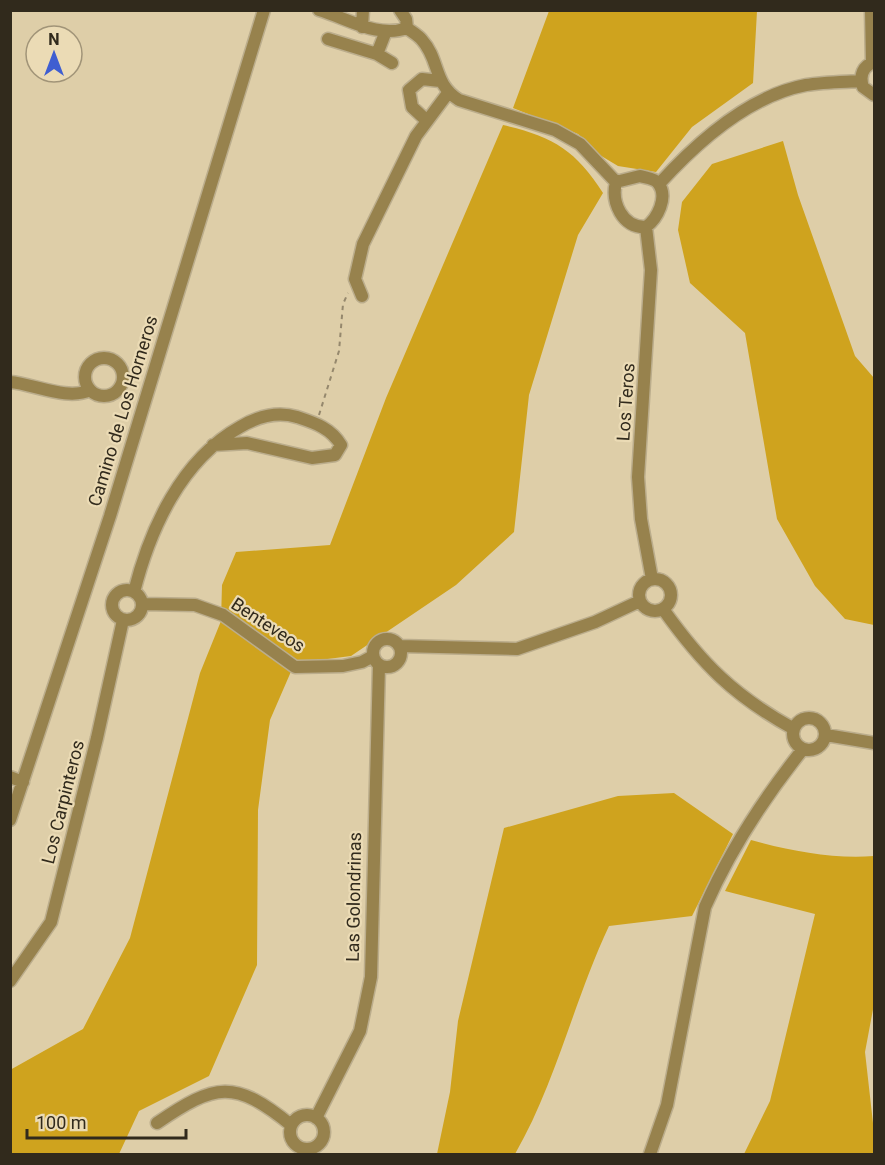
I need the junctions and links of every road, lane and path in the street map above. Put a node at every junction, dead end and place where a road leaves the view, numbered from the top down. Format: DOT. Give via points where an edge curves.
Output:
graph roads {
  1 [pos="264,10"];
  2 [pos="319,10"];
  3 [pos="363,10"];
  4 [pos="400,10"];
  5 [pos="871,10"];
  6 [pos="362,27"];
  7 [pos="407,28"];
  8 [pos="386,31"];
  9 [pos="328,39"];
  10 [pos="376,54"];
  11 [pos="392,63"];
  12 [pos="873,63"];
  13 [pos="440,81"];
  14 [pos="861,81"];
  15 [pos="448,93"];
  16 [pos="874,95"];
  17 [pos="426,120"];
  18 [pos="616,182"];
  19 [pos="659,184"];
  20 [pos="646,227"];
  21 [pos="354,279"];
  22 [pos="362,296"];
  23 [pos="10,382"];
  24 [pos="90,390"];
  25 [pos="316,423"];
  26 [pos="213,445"];
  27 [pos="652,579"];
  28 [pos="134,592"];
  29 [pos="640,601"];
  30 [pos="143,604"];
  31 [pos="663,609"];
  32 [pos="123,620"];
  33 [pos="399,646"];
  34 [pos="376,660"];
  35 [pos="794,729"];
  36 [pos="826,735"];
  37 [pos="874,743"];
  38 [pos="803,749"];
  39 [pos="10,777"];
  40 [pos="18,788"];
  41 [pos="10,820"];
  42 [pos="10,981"];
  43 [pos="316,1118"];
  44 [pos="157,1123"];
  45 [pos="291,1125"];
  46 [pos="316,1151"];
  47 [pos="650,1155"];
  1 -- 40 [label="street, Camino de Los Horneros" via="110,516"];
  2 -- 6 [label="street"];
  3 -- 6 [label="street"];
  4 -- 7 [label="street"];
  5 -- 12 [label="street"];
  6 -- 8 [label="street"];
  7 -- 8 [label="street"];
  7 -- 13 [label="street" via="422,40"];
  8 -- 10 [label="street"];
  9 -- 10 [label="street"];
  10 -- 11 [label="street"];
  12 -- 14 [label="street" via="863,70"];
  13 -- 15 [label="street"];
  13 -- 17 [label="street" via="423,79 409,90 412,107"];
  14 -- 16 [label="street" via="866,91"];
  14 -- 19 [label="street" via="807,85 753,105 681,160"];
  15 -- 17 [label="street"];
  15 -- 18 [label="street" via="459,100 555,130 580,144"];
  17 -- 21 [label="street" via="363,244"];
  18 -- 19 [label="street" via="640,176"];
  18 -- 20 [label="street" via="617,210 634,225"];
  19 -- 20 [label="street" via="657,217"];
  20 -- 27 [label="street, Los Teros" via="651,270 638,477"];
  21 -- 22 [label="street"];
  21 -- 25 [label="path" via="343,304 339,351"];
  23 -- 24 [label="street" via="68,393"];
  25 -- 26 [label="street" via="289,415 267,416"];
  25 -- 26 [label="street" via="335,434 341,445 335,455 312,458 247,443"];
  26 -- 28 [label="street" via="177,487 142,561"];
  27 -- 29 [label="street" via="641,587"];
  27 -- 31 [label="street" via="662,581 671,592 670,602"];
  28 -- 30 [label="street"];
  28 -- 32 [label="street" via="124,590 113,600 115,614"];
  29 -- 31 [label="street" via="652,611"];
  29 -- 33 [label="street, Benteveos" via="595,622 517,648"];
  30 -- 32 [label="street" via="137,617"];
  30 -- 34 [label="street, Benteveos" via="195,605 224,615 295,667 343,666"];
  31 -- 35 [label="street" via="711,671"];
  32 -- 42 [label="street, Los Carpinteros" via="51,922"];
  33 -- 34 [label="street, Benteveos" via="396,663 388,667"];
  33 -- 34 [label="street, Benteveos" via="388,639 380,641 374,648"];
  34 -- 43 [label="street, Las Golondrinas" via="371,977 360,1031"];
  35 -- 36 [label="street" via="800,721 810,718 823,725"];
  35 -- 38 [label="street" via="793,739"];
  36 -- 37 [label="street"];
  36 -- 38 [label="street" via="818,748"];
  38 -- 47 [label="street" via="743,834 705,907 667,1105"];
  39 -- 40 [label="street"];
  40 -- 41 [label="street, Camino de Los Horneros"];
  43 -- 45 [label="street" via="300,1117"];
  43 -- 46 [label="street" via="324,1131"];
  44 -- 45 [label="street" via="194,1098 236,1092 265,1104"];
  45 -- 46 [label="street" via="290,1136 297,1146"];
}
